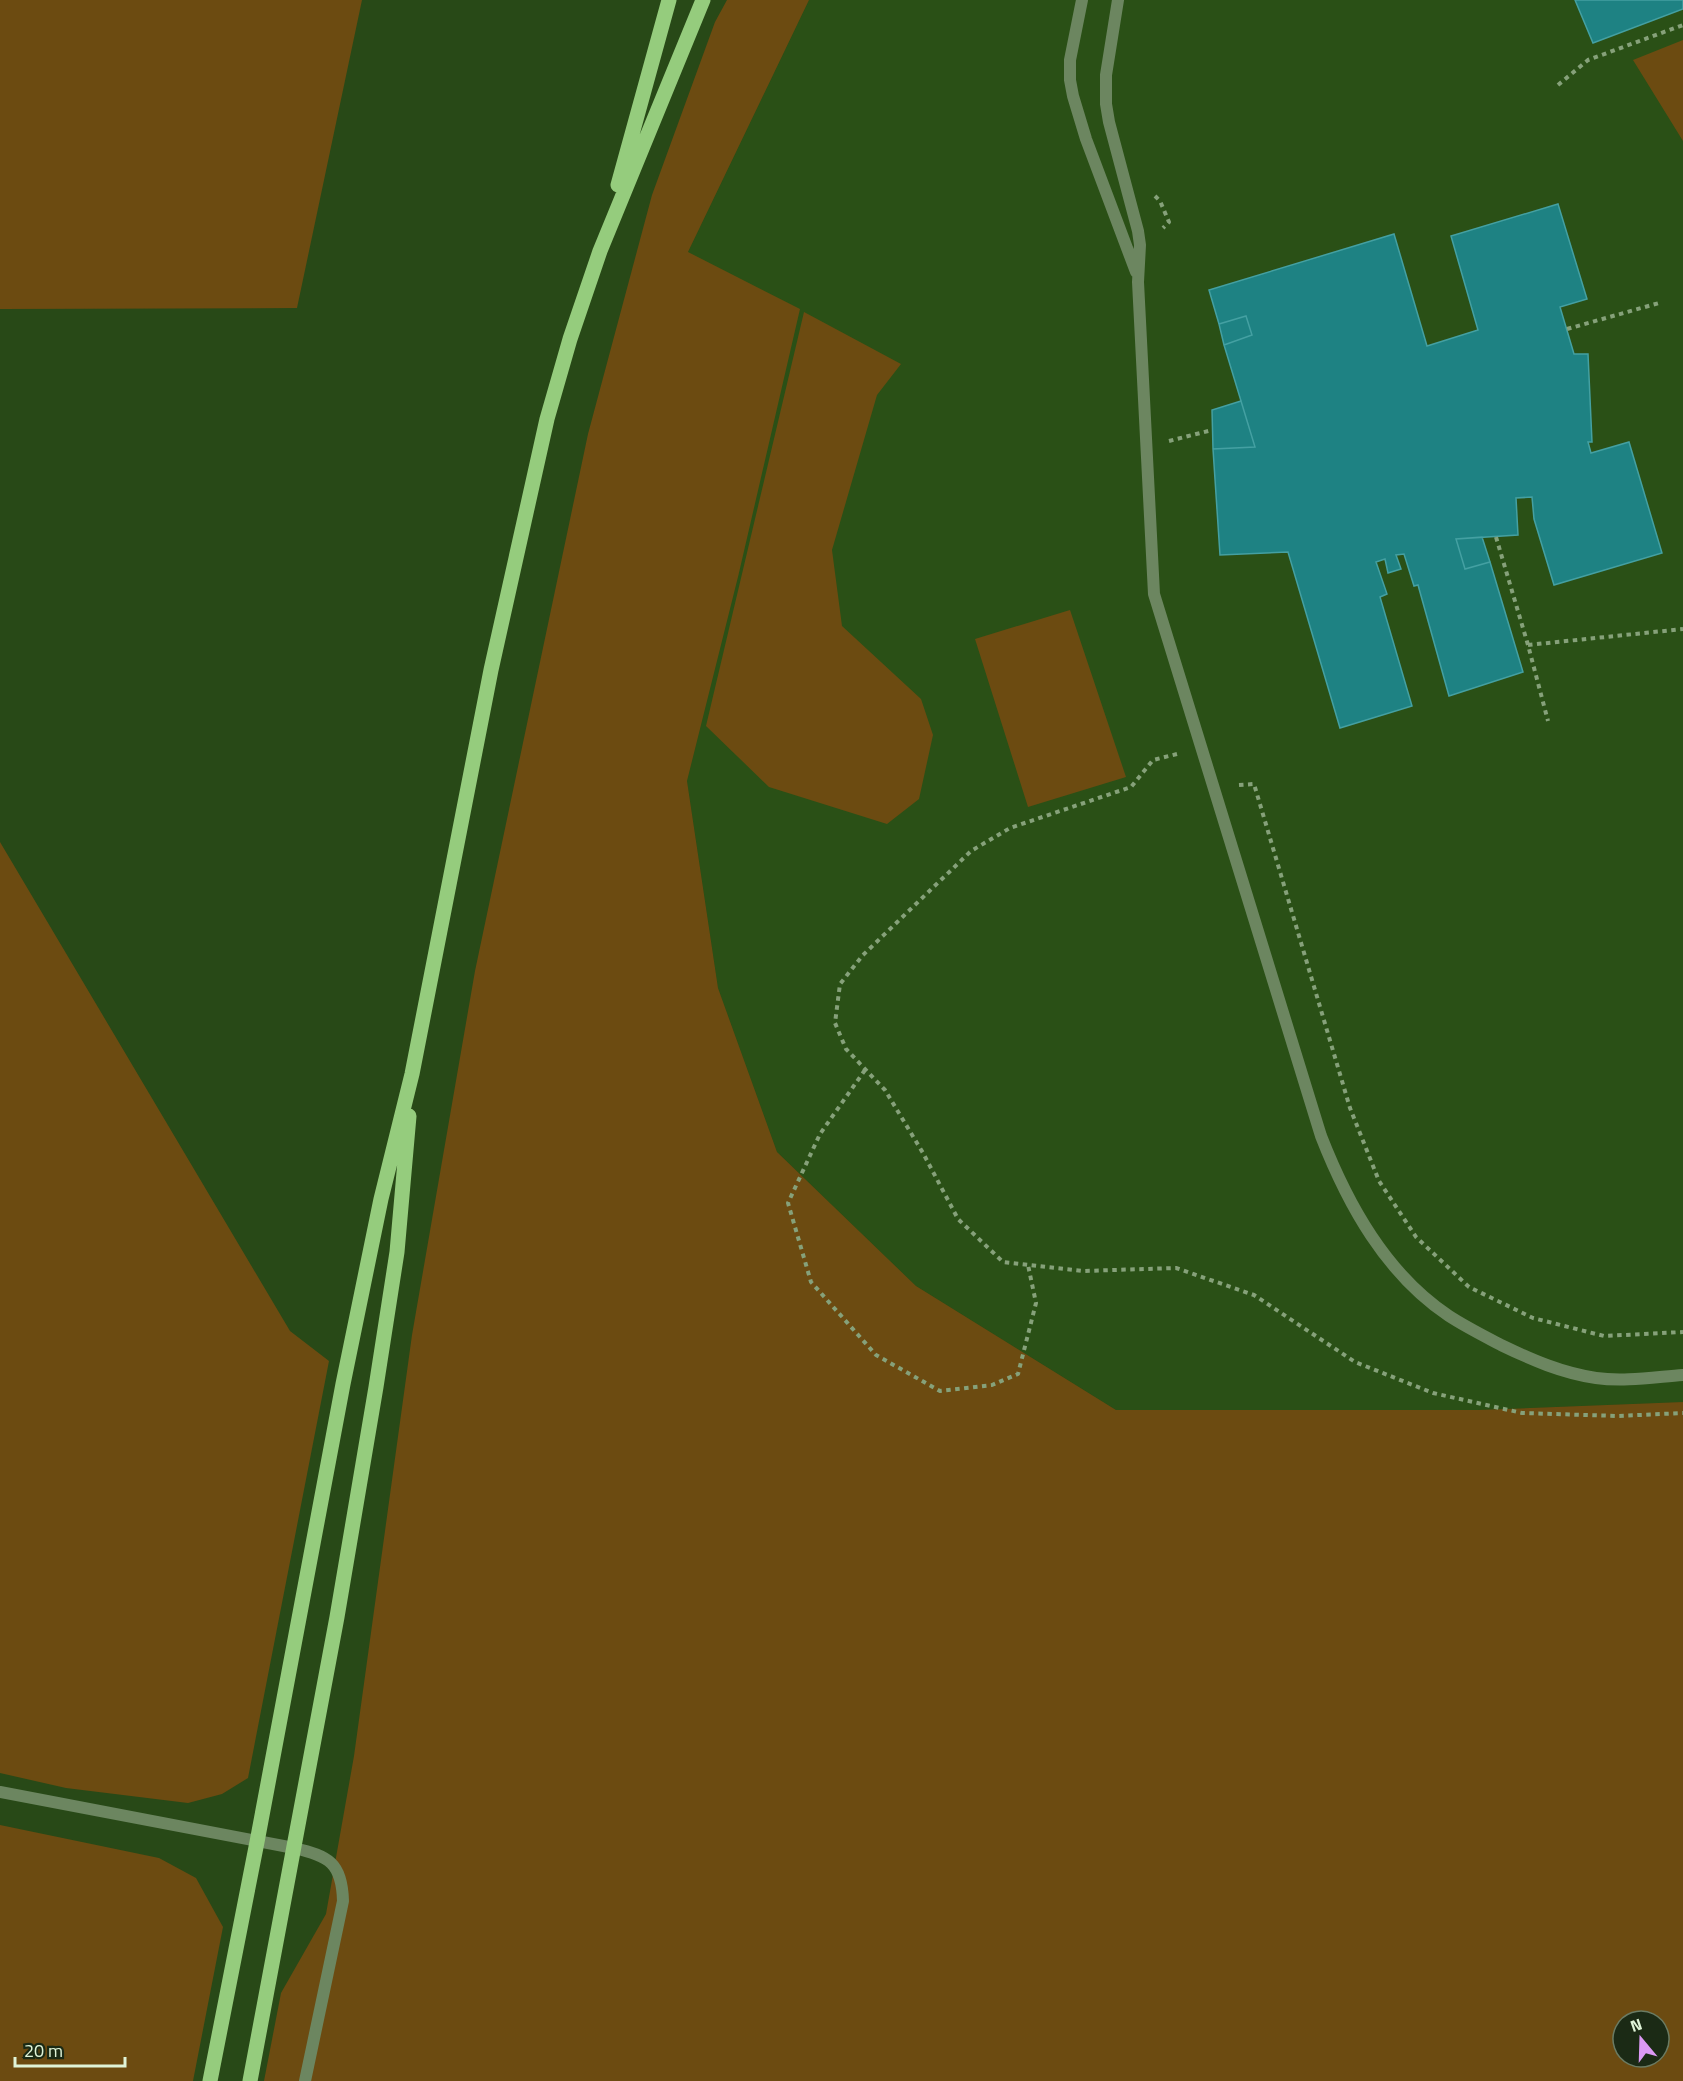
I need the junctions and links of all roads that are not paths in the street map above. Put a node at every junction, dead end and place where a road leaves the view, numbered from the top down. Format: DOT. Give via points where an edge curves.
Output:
graph roads {
  1 [pos="669,0"];
  2 [pos="704,0"];
  3 [pos="1082,0"];
  4 [pos="1118,0"];
  5 [pos="600,251"];
  6 [pos="1138,282"];
  7 [pos="412,1074"];
  8 [pos="1683,1375"];
  9 [pos="0,1792"];
  10 [pos="257,1842"];
  11 [pos="294,1848"];
  12 [pos="210,2081"];
  13 [pos="250,2081"];
  14 [pos="305,2081"];
  1 -- 5 [label="main road"];
  2 -- 5 [label="main road"];
  3 -- 6 [label="street" via="1070,60 1073,96"];
  4 -- 6 [label="street" via="1106,75 1106,104 1138,231"];
  5 -- 7 [label="main road" via="557,381 515,557"];
  6 -- 8 [label="street" via="1154,594 1321,1136 1340,1184 1389,1260 1428,1300 1470,1329 1534,1360 1575,1374 1598,1378"];
  7 -- 10 [label="main road" via="347,1361"];
  7 -- 11 [label="main road" via="397,1252 346,1568"];
  9 -- 10 [label="street"];
  10 -- 11 [label="street"];
  10 -- 12 [label="main road"];
  11 -- 13 [label="main road"];
  11 -- 14 [label="street" via="331,1861 341,1878 344,1901"];
}
